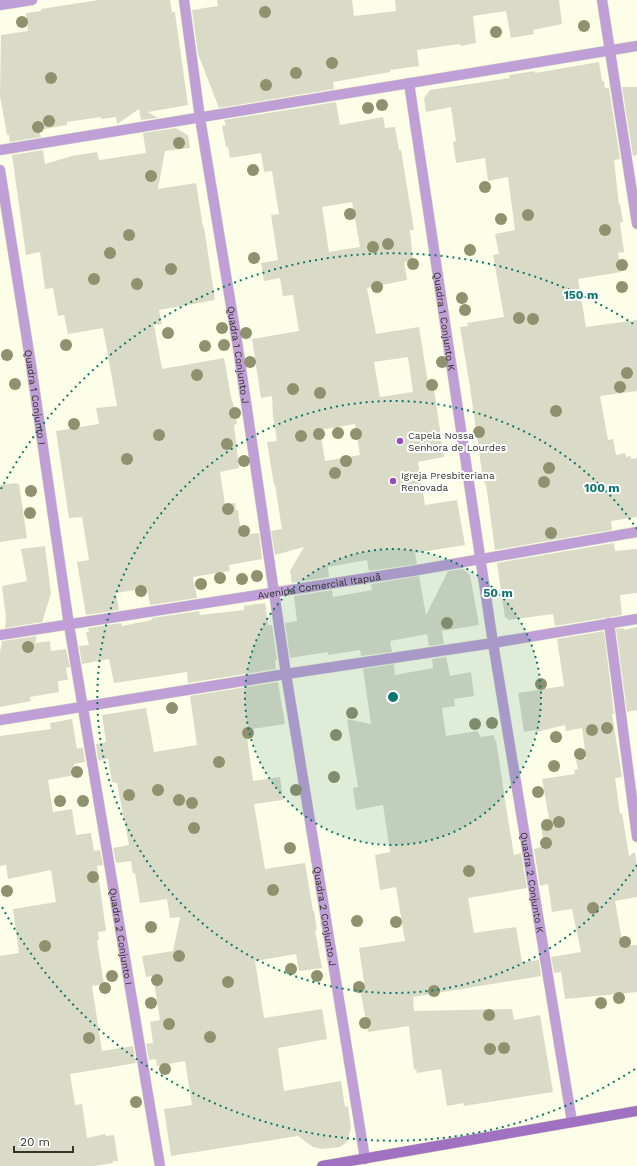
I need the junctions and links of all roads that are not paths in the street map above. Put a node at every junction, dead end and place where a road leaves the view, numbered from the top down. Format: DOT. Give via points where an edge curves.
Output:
graph roads {
  1 [pos="32,0"];
  2 [pos="184,0"];
  3 [pos="602,0"];
  4 [pos="0,5"];
  5 [pos="637,46"];
  6 [pos="610,51"];
  7 [pos="409,83"];
  8 [pos="200,118"];
  9 [pos="0,150"];
  10 [pos="0,170"];
  11 [pos="637,224"];
  12 [pos="637,532"];
  13 [pos="481,559"];
  14 [pos="274,593"];
  15 [pos="637,619"];
  16 [pos="608,623"];
  17 [pos="69,625"];
  18 [pos="0,635"];
  19 [pos="493,644"];
  20 [pos="286,674"];
  21 [pos="83,706"];
  22 [pos="0,720"];
  23 [pos="637,837"];
  24 [pos="637,1111"];
  25 [pos="572,1122"];
  26 [pos="365,1159"];
  27 [pos="160,1166"];
  28 [pos="322,1166"];
  1 -- 4 [label="street"];
  2 -- 8 [label="street, Quadra 1 Conjunto J"];
  3 -- 6 [label="street"];
  5 -- 6 [label="street"];
  6 -- 7 [label="street"];
  6 -- 11 [label="street"];
  7 -- 8 [label="street"];
  7 -- 13 [label="street, Quadra 1 Conjunto K"];
  8 -- 9 [label="street"];
  8 -- 14 [label="street, Quadra 1 Conjunto J" via="238,348"];
  10 -- 17 [label="street, Quadra 1 Conjunto I"];
  12 -- 13 [label="street, Avenida Comercial Itapuã"];
  13 -- 14 [label="street, Avenida Comercial Itapuã"];
  13 -- 19 [label="street, Quadra 1 Conjunto K"];
  14 -- 17 [label="street, Avenida Comercial Itapuã"];
  14 -- 20 [label="street, Quadra 1 Conjunto J"];
  15 -- 16 [label="street"];
  16 -- 19 [label="street"];
  16 -- 23 [label="street"];
  17 -- 18 [label="street, Avenida Comercial Itapuã"];
  17 -- 21 [label="street, Quadra 1 Conjunto I"];
  19 -- 20 [label="street"];
  19 -- 25 [label="street, Quadra 2 Conjunto K"];
  20 -- 21 [label="street"];
  20 -- 26 [label="street, Quadra 2 Conjunto J"];
  21 -- 22 [label="street"];
  21 -- 27 [label="street, Quadra 2 Conjunto I"];
  24 -- 25 [label="street"];
  25 -- 26 [label="street"];
  26 -- 28 [label="street"];
}
